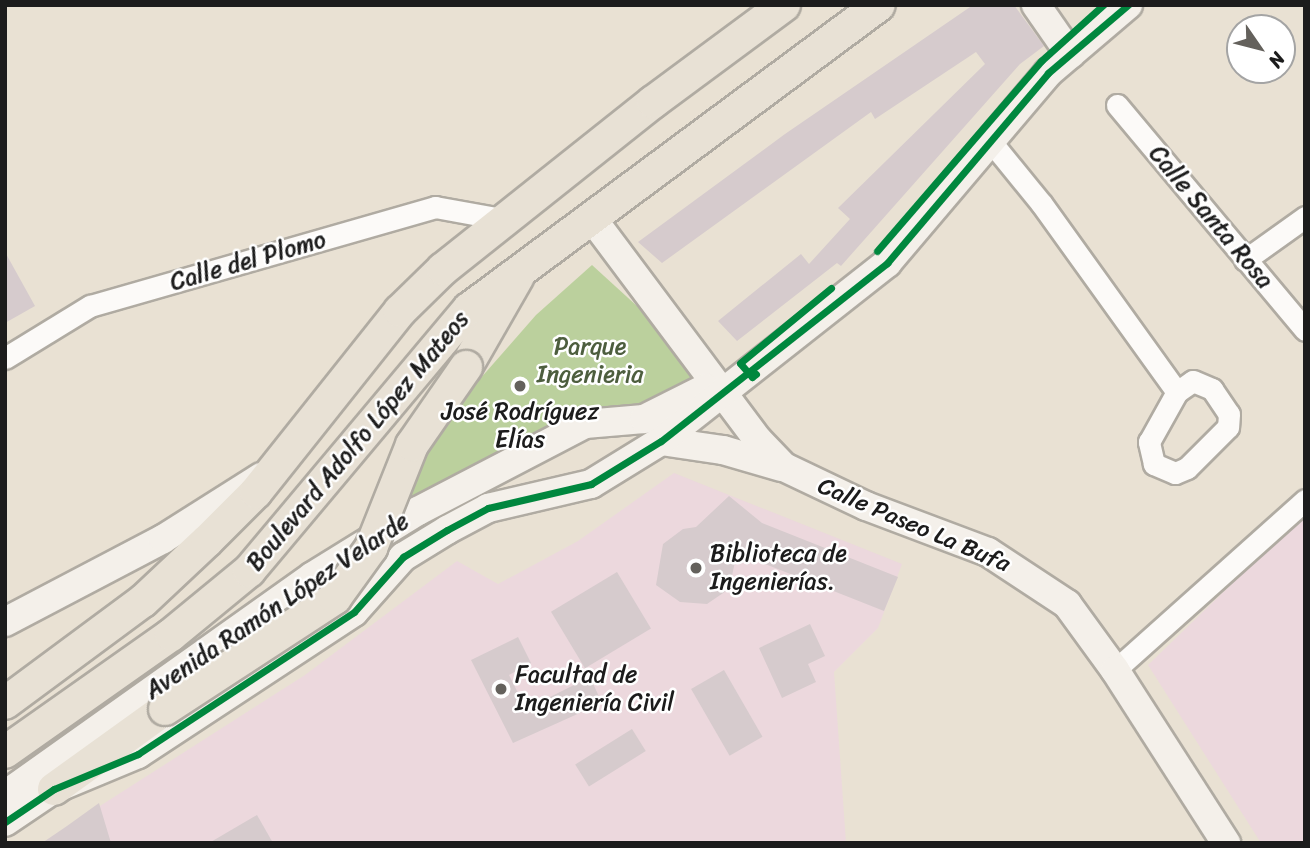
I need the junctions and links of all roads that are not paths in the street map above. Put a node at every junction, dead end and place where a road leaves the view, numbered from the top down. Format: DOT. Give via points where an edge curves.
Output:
graph roads {
  1 [pos="784,5"];
  2 [pos="879,5"];
  3 [pos="1036,5"];
  4 [pos="1109,5"];
  5 [pos="1128,5"];
  6 [pos="1067,49"];
  7 [pos="1117,105"];
  8 [pos="992,143"];
  9 [pos="591,216"];
  10 [pos="1305,217"];
  11 [pos="502,219"];
  12 [pos="1245,260"];
  13 [pos="524,265"];
  14 [pos="1305,330"];
  15 [pos="5,358"];
  16 [pos="721,387"];
  17 [pos="1177,392"];
  18 [pos="661,441"];
  19 [pos="275,467"];
  20 [pos="784,467"];
  21 [pos="492,470"];
  22 [pos="1305,500"];
  23 [pos="488,508"];
  24 [pos="5,622"];
  25 [pos="1115,670"];
  26 [pos="5,703"];
  27 [pos="5,752"];
  28 [pos="54,789"];
  29 [pos="5,795"];
  30 [pos="5,822"];
  31 [pos="1226,843"];
  1 -- 11 [label="main road, Boulevard Adolfo López Mateos"];
  2 -- 9 [label="main road, Boulevard Adolfo López Mateos"];
  3 -- 6 [label="street"];
  4 -- 6 [label="street, Avenida Ramón López Velarde"];
  5 -- 6 [label="street, Avenida Ramón López Velarde"];
  6 -- 8 [label="street, Avenida Ramón López Velarde"];
  6 -- 16 [label="street, Avenida Ramón López Velarde" via="880,254"];
  7 -- 12 [label="street, Calle Santa Rosa"];
  8 -- 16 [label="street, Avenida Ramón López Velarde" via="887,263"];
  8 -- 17 [label="street" via="1041,203"];
  9 -- 13 [label="main road, Boulevard Adolfo López Mateos"];
  9 -- 16 [label="street, Calle Paseo La Bufa"];
  10 -- 12 [label="street"];
  11 -- 15 [label="street, Calle del Plomo" via="435,207 90,306"];
  11 -- 19 [label="main road, Boulevard Adolfo López Mateos" via="400,311"];
  12 -- 14 [label="street, Calle Santa Rosa"];
  13 -- 27 [label="main road, Boulevard Adolfo López Mateos" via="469,309 441,339 249,571 171,635"];
  13 -- 28 [label="main road, bridge" via="466,368 412,445 371,548 335,598 165,709"];
  16 -- 18 [label="street, Avenida Ramón López Velarde"];
  16 -- 20 [label="street, Calle Paseo La Bufa" via="758,440"];
  16 -- 21 [label="street, Avenida Ramón López Velarde" via="644,419 585,424"];
  18 -- 20 [label="street" via="723,450"];
  18 -- 23 [label="street, Avenida Ramón López Velarde" via="591,484"];
  19 -- 24 [label="street, Boulevard Adolfo López Mateos" via="163,539"];
  19 -- 26 [label="main road, Boulevard Adolfo López Mateos" via="248,500 152,592"];
  20 -- 25 [label="street, Calle Paseo La Bufa" via="1022,571 1067,604"];
  21 -- 23 [label="street"];
  21 -- 29 [label="street, Avenida Ramón López Velarde" via="313,576"];
  22 -- 25 [label="street"];
  23 -- 28 [label="street, Avenida Ramón López Velarde" via="403,557 355,612 138,754"];
  25 -- 31 [label="street, Calle Paseo La Bufa"];
  28 -- 30 [label="street, Avenida Ramón López Velarde"];
}
